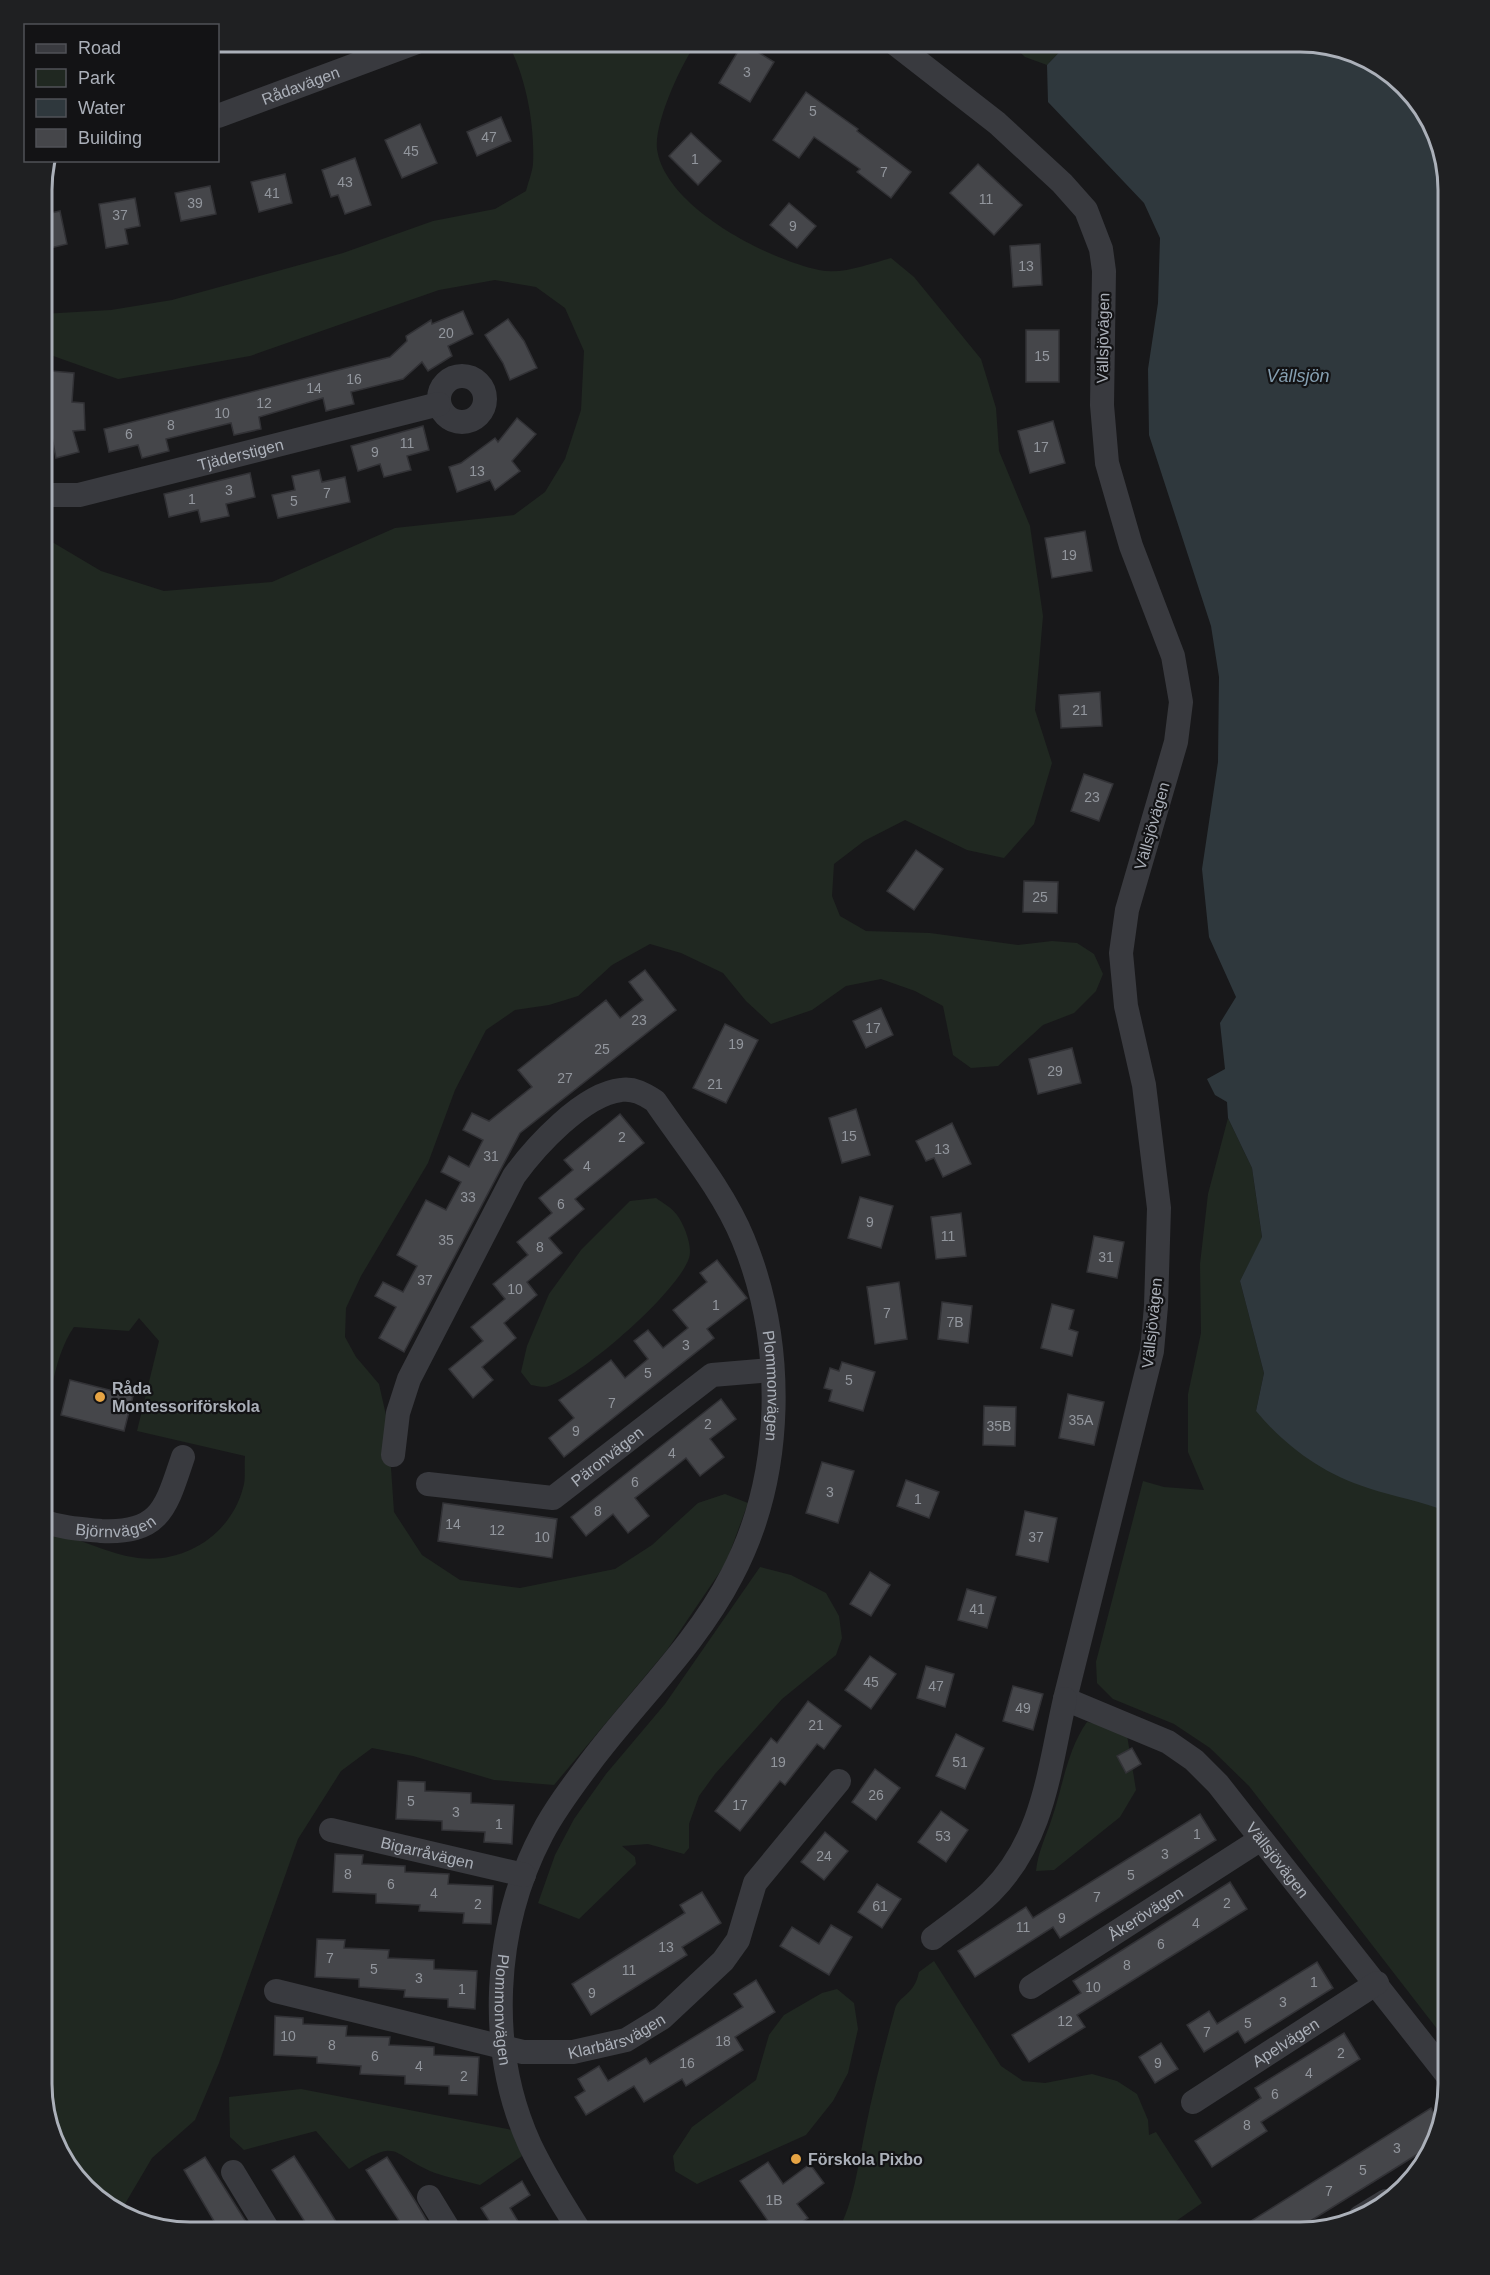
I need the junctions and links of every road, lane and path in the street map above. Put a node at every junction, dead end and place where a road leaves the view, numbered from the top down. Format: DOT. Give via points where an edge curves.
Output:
graph roads {
  1 [pos="387,53"];
  2 [pos="907,53"];
  3 [pos="219,116"];
  4 [pos="439,404"];
  5 [pos="53,495"];
  6 [pos="771,1370"];
  7 [pos="393,1455"];
  8 [pos="183,1457"];
  9 [pos="428,1484"];
  10 [pos="52,1524"];
  11 [pos="1065,1699"];
  12 [pos="840,1781"];
  13 [pos="331,1830"];
  14 [pos="1261,1839"];
  15 [pos="524,1875"];
  16 [pos="933,1938"];
  17 [pos="1377,1983"];
  18 [pos="1031,1987"];
  19 [pos="276,1991"];
  20 [pos="504,2048"];
  21 [pos="1438,2063"];
  22 [pos="1193,2102"];
  23 [pos="233,2172"];
  24 [pos="429,2197"];
  25 [pos="263,2222"];
  26 [pos="444,2222"];
  27 [pos="574,2222"];
  1 -- 3 [label="street, Rådavägen"];
  2 -- 11 [label="street, Vällsjövägen" via="997,123 1086,210 1101,249 1104,271 1102,405 1107,463 1131,546 1173,656 1181,702 1176,742 1127,910 1121,953 1125,1006 1144,1085 1159,1208 1152,1351"];
  4 -- 5 [label="street, Tjäderstigen" via="79,495"];
  6 -- 7 [label="street, Plommonvägen" via="766,1316 742,1236 716,1190 655,1101 641,1092 606,1093 581,1108 535,1148 514,1176 409,1379 398,1413"];
  6 -- 9 [label="street, Päronvägen" via="712,1375 553,1498"];
  6 -- 15 [label="street, Plommonvägen" via="775,1424 771,1460 756,1516 733,1575 695,1636 595,1756 543,1833"];
  8 -- 10 [label="street, Björnvägen" via="171,1493 158,1515 145,1527 124,1532"];
  11 -- 14 [label="street, Vällsjövägen" via="1168,1742 1194,1760"];
  11 -- 16 [label="street, Vällsjövägen" via="1037,1823 1024,1849 989,1894"];
  12 -- 20 [label="street, Klarbärsvägen" via="755,1883 738,1940 723,1961 662,2018 626,2040 573,2052"];
  13 -- 15 [label="street, Bigarråvägen"];
  14 -- 17 [label="street, Vällsjövägen"];
  14 -- 18 [label="street, Åkerövägen"];
  15 -- 20 [label="street, Plommonvägen" via="511,1916 506,1950 501,2002"];
  17 -- 21 [label="street, Vällsjövägen"];
  17 -- 22 [label="street, Apelvägen"];
  19 -- 20 [label="street, Klarbärsvägen"];
  20 -- 27 [label="street, Plommonvägen" via="514,2100 530,2144"];
  23 -- 25 [label="street"];
  24 -- 26 [label="street"];
}
